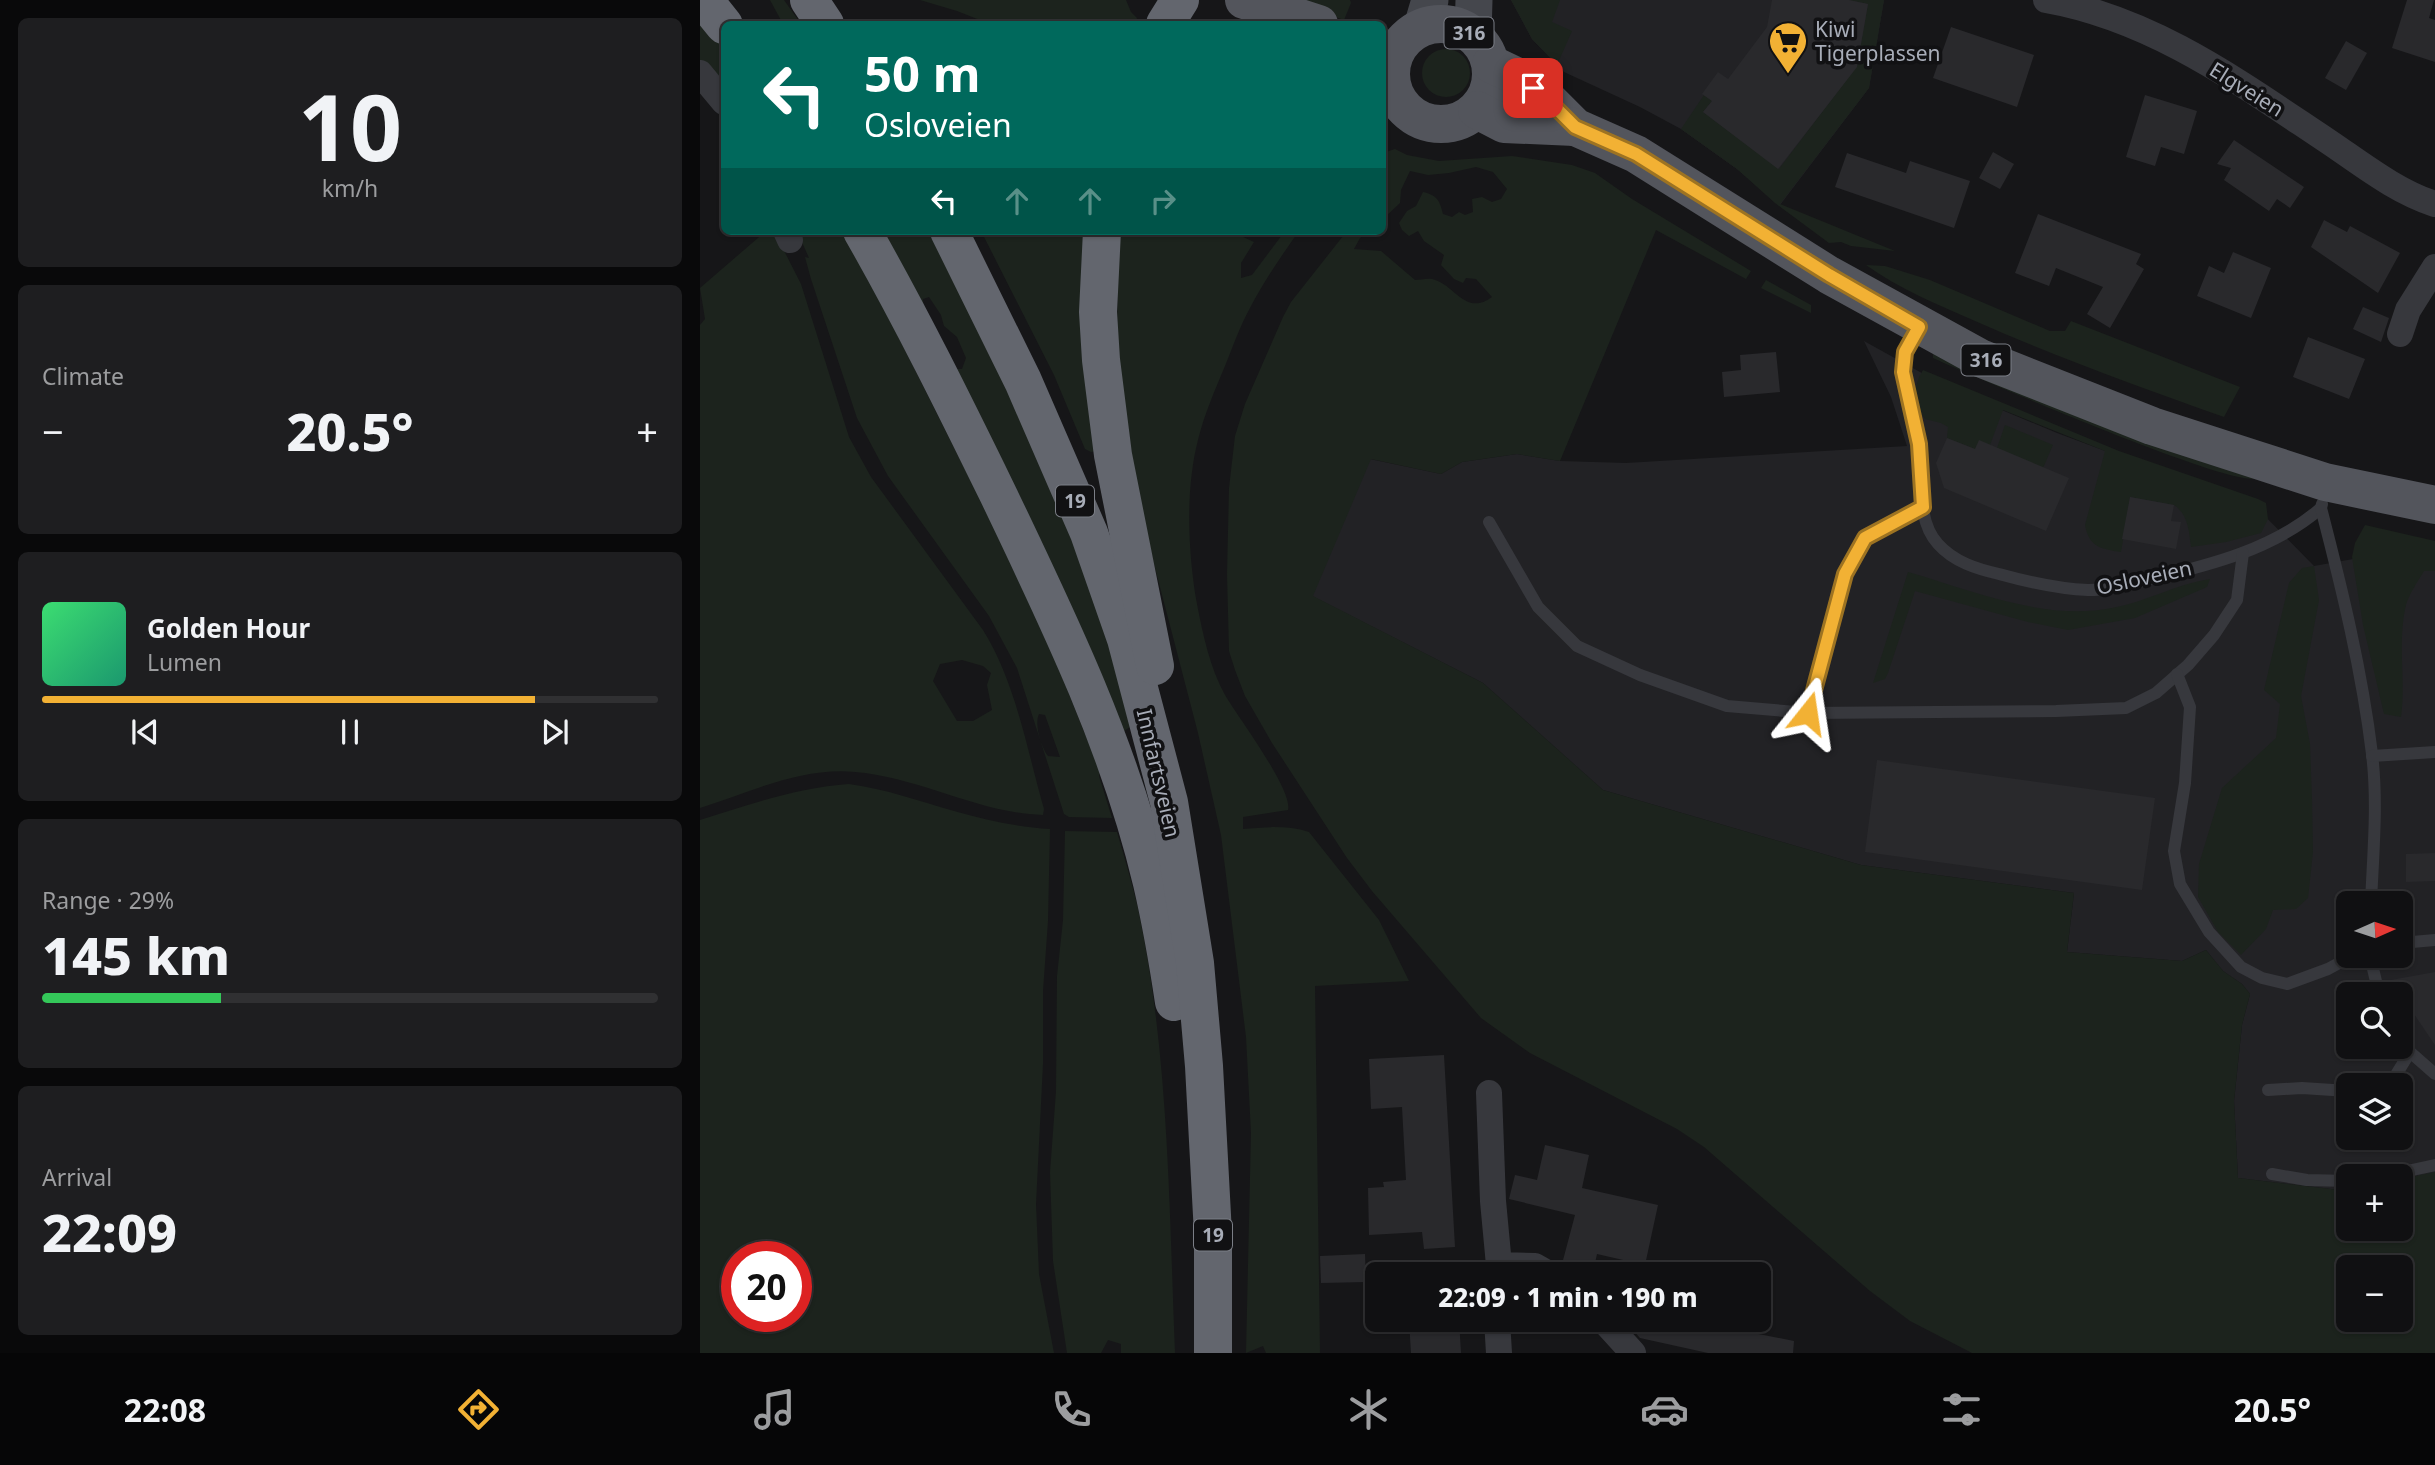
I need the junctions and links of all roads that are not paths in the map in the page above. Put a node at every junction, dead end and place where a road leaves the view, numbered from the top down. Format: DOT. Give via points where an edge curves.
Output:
graph roads {
  1 [pos="704,0"];
  2 [pos="809,0"];
  3 [pos="1180,0"];
  4 [pos="1216,0"];
  5 [pos="1244,0"];
  6 [pos="2046,0"];
  7 [pos="721,21"];
  8 [pos="823,21"];
  9 [pos="1167,21"];
  10 [pos="1247,21"];
  11 [pos="1310,21"];
  12 [pos="1409,27"];
  13 [pos="1479,33"];
  14 [pos="700,73"];
  15 [pos="721,98"];
  16 [pos="1391,100"];
  17 [pos="1477,110"];
  18 [pos="1575,127"];
  19 [pos="2435,204"];
  20 [pos="864,235"];
  21 [pos="951,235"];
  22 [pos="1102,235"];
  23 [pos="2435,267"];
  24 [pos="1919,327"];
  25 [pos="2400,334"];
  26 [pos="2323,495"];
  27 [pos="2435,505"];
  28 [pos="1923,507"];
  29 [pos="1489,522"];
  30 [pos="2243,553"];
  31 [pos="2178,674"];
  32 [pos="1808,713"];
  33 [pos="2435,752"];
  34 [pos="2372,756"];
  35 [pos="1159,762"];
  36 [pos="2372,891"];
  37 [pos="2435,940"];
  38 [pos="2413,942"];
  39 [pos="2336,964"];
  40 [pos="2413,1055"];
  41 [pos="2435,1074"];
  42 [pos="2268,1090"];
  43 [pos="2336,1090"];
  44 [pos="1489,1094"];
  45 [pos="1208,1117"];
  46 [pos="2435,1165"];
  47 [pos="2413,1170"];
  48 [pos="2272,1174"];
  49 [pos="2336,1181"];
  50 [pos="1498,1262"];
  51 [pos="1498,1332"];
  52 [pos="1614,1332"];
  53 [pos="1213,1353"];
  54 [pos="1499,1353"];
  55 [pos="1633,1353"];
  1 -- 7 [label="highway"];
  2 -- 8 [label="highway"];
  3 -- 9 [label="highway"];
  4 -- 10 [label="main road"];
  5 -- 11 [label="main road"];
  6 -- 19 [label="street, Elgveien" via="2111,16 2153,34 2258,93 2397,187"];
  12 -- 13 [label="main road, 316" via="1449,24"];
  12 -- 16 [label="main road, 316" via="1390,71"];
  13 -- 17 [label="main road, 316" via="1492,81"];
  13 -- 18 [label="main road, 316"];
  14 -- 15 [label="street"];
  16 -- 17 [label="main road, 316" via="1428,124 1463,121"];
  17 -- 18 [label="main road, 316" via="1504,124"];
  18 -- 24 [label="main road, 316" via="1636,154"];
  20 -- 45 [label="highway" via="980,457 1103,729 1151,880 1182,1054"];
  21 -- 35 [label="highway, Innfartsveien / 19" via="1023,381 1089,533 1126,639"];
  22 -- 35 [label="highway" via="1101,360 1113,455 1154,656"];
  23 -- 25 [label="street" via="2408,310"];
  24 -- 26 [label="main road, 316" via="1980,358"];
  24 -- 28 [label="lane, Osloveien" via="1905,352 1903,372 1919,444"];
  26 -- 27 [label="main road, 316"];
  26 -- 30 [label="lane, Osloveien" via="2305,522"];
  26 -- 34 [label="lane"];
  28 -- 30 [label="lane, Osloveien" via="1928,529 1954,559 2027,582 2089,590 2114,588"];
  28 -- 32 [label="lane" via="1865,538 1845,574"];
  29 -- 32 [label="lane" via="1538,607 1577,646 1640,675 1727,706"];
  30 -- 31 [label="lane" via="2237,600 2214,635"];
  31 -- 32 [label="lane" via="2156,693 2126,708"];
  31 -- 39 [label="lane" via="2190,707 2174,851 2180,884 2208,932 2241,967 2262,978 2287,984"];
  33 -- 34 [label="lane"];
  34 -- 36 [label="lane"];
  35 -- 45 [label="highway, Innfartsveien / 19" via="1195,963"];
  37 -- 38 [label="lane"];
  40 -- 41 [label="lane"];
  42 -- 43 [label="lane"];
  44 -- 50 [label="street"];
  45 -- 53 [label="highway, Innfartsveien / 19"];
  46 -- 47 [label="lane"];
  48 -- 49 [label="lane"];
  51 -- 54 [label="street"];
  52 -- 55 [label="street"];
}
